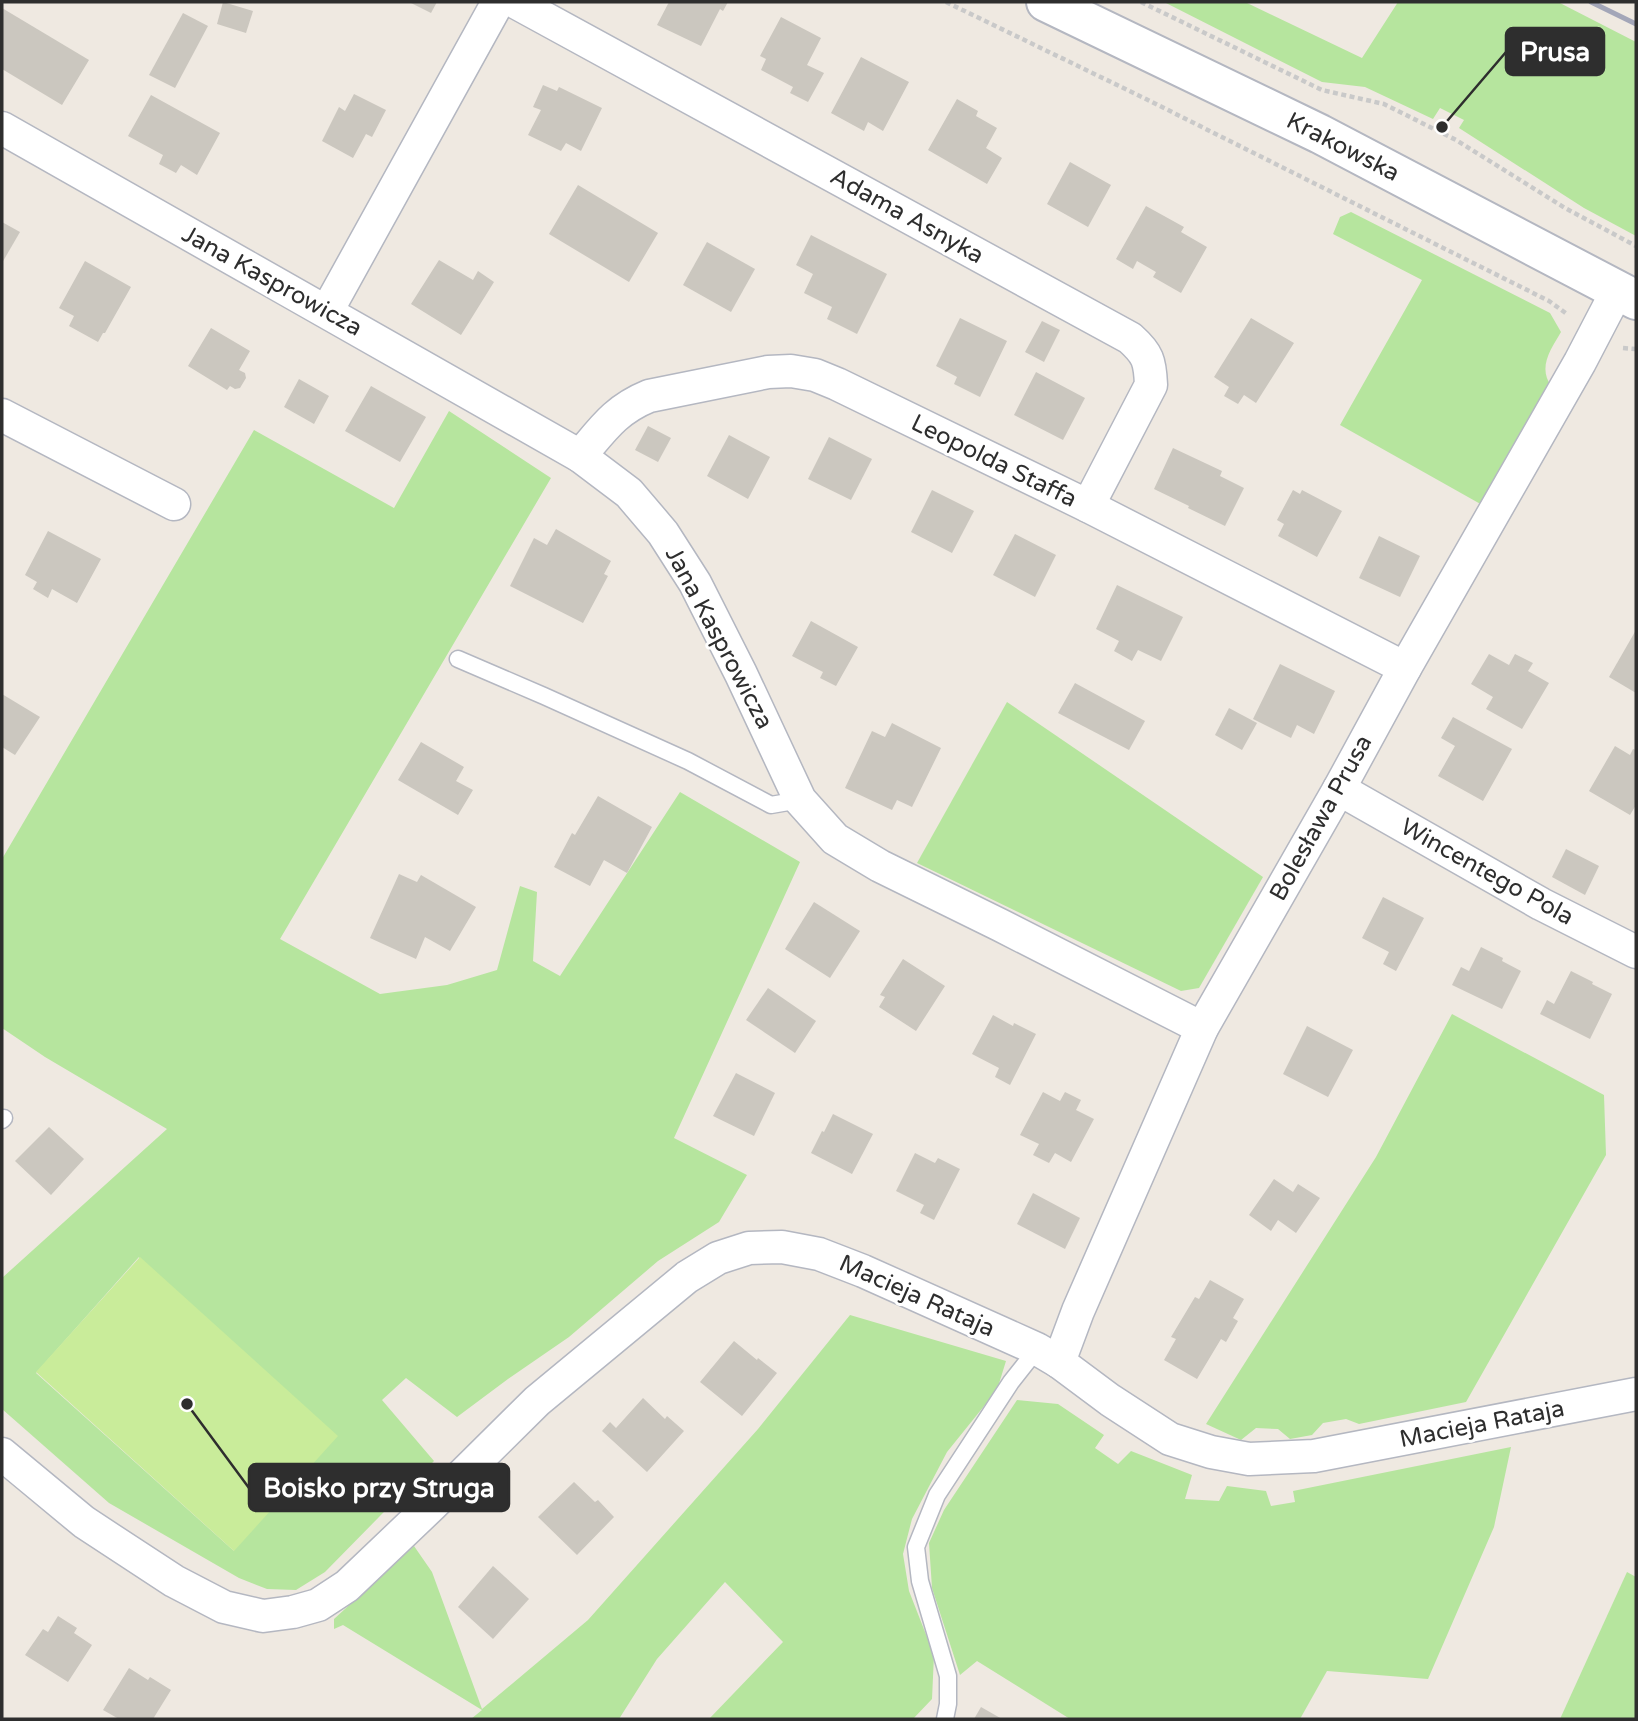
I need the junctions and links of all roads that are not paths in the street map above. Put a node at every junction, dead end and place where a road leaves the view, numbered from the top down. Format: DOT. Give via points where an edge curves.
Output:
graph roads {
  1 [pos="498,2"];
  2 [pos="515,2"];
  3 [pos="1046,2"];
  4 [pos="2,128"];
  5 [pos="1627,296"];
  6 [pos="327,311"];
  7 [pos="2,415"];
  8 [pos="580,456"];
  9 [pos="174,504"];
  10 [pos="1088,506"];
  11 [pos="458,659"];
  12 [pos="1405,668"];
  13 [pos="1339,789"];
  14 [pos="800,800"];
  15 [pos="1636,952"];
  16 [pos="1202,1028"];
  17 [pos="1048,1356"];
  18 [pos="1636,1394"];
  19 [pos="2,1454"];
  20 [pos="945,1719"];
  1 -- 6 [label="street"];
  2 -- 10 [label="street, Adama Asnyka" via="1143,349 1150,363 1151,385"];
  3 -- 5 [label="main road, Krakowska" via="1320,134"];
  4 -- 6 [label="street, Jana Kasprowicza"];
  5 -- 12 [label="street, Bolesława Prusa" via="1580,362"];
  6 -- 8 [label="street, Jana Kasprowicza"];
  7 -- 9 [label="street"];
  8 -- 10 [label="street, Leopolda Staffa" via="633,402 791,370 838,384"];
  8 -- 14 [label="street, Jana Kasprowicza" via="629,493 676,553 730,651"];
  10 -- 12 [label="street, Leopolda Staffa"];
  11 -- 14 [label="lane" via="688,761 771,805"];
  12 -- 13 [label="street, Bolesława Prusa"];
  13 -- 15 [label="street, Wincentego Pola" via="1541,904"];
  13 -- 16 [label="street, Bolesława Prusa"];
  14 -- 16 [label="street, Jana Kasprowicza" via="835,839 880,866"];
  16 -- 17 [label="street, Bolesława Prusa" via="1077,1311"];
  17 -- 18 [label="street, Macieja Rataja" via="1170,1439 1249,1459 1314,1456"];
  17 -- 19 [label="street, Macieja Rataja" via="819,1254 782,1247 748,1248 718,1258 687,1278 537,1401 347,1587 318,1605 263,1616 224,1607 174,1581 84,1522"];
  17 -- 20 [label="lane" via="1011,1382 937,1495 916,1548 920,1581 948,1676"];
}
